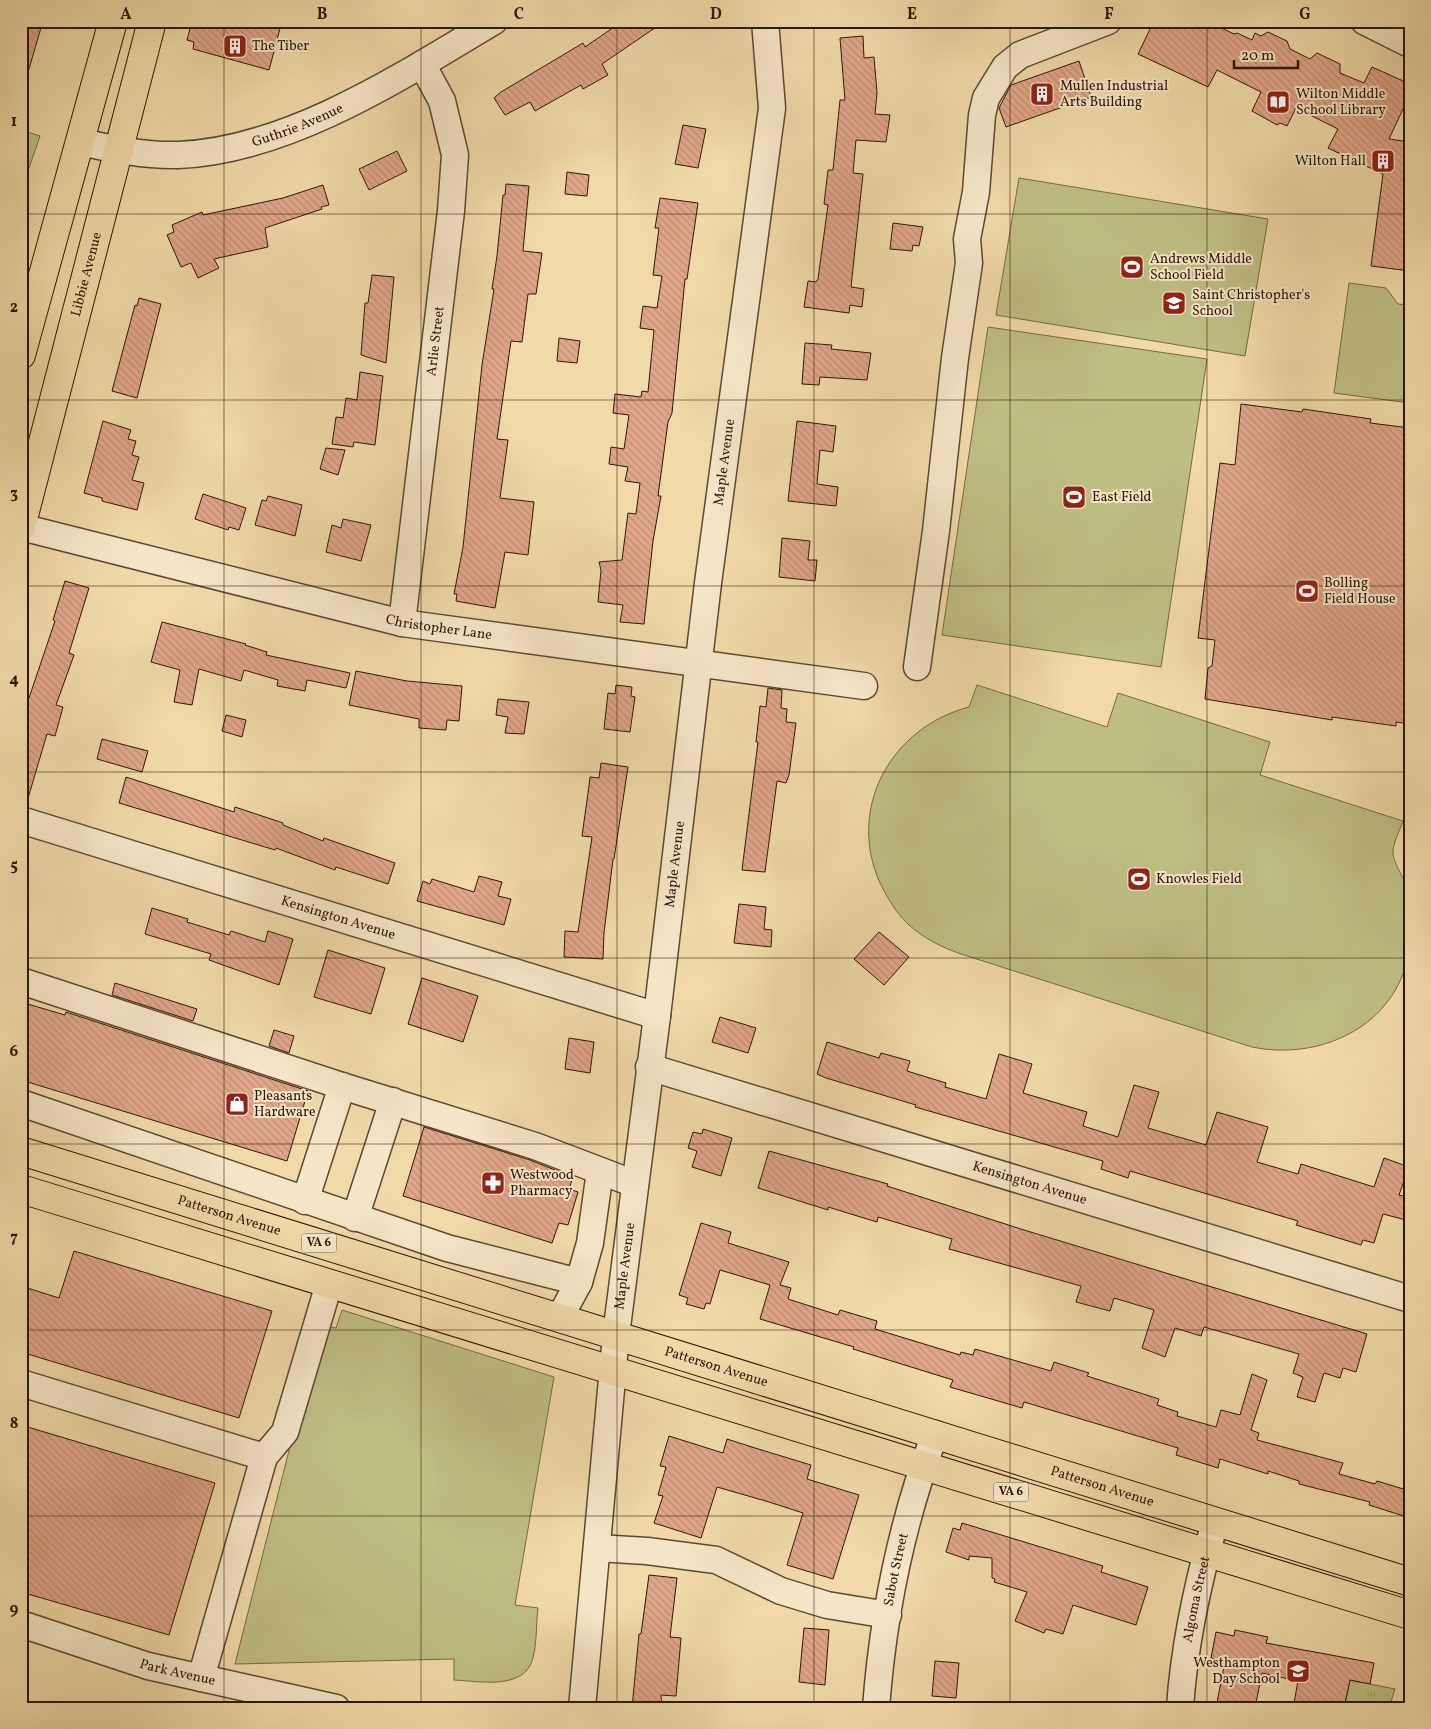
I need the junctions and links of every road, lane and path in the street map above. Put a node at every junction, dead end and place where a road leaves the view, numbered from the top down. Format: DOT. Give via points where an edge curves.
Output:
graph roads {
  1 [pos="113,21"];
  2 [pos="152,21"];
  3 [pos="494,21"];
  4 [pos="765,21"];
  5 [pos="1108,21"];
  6 [pos="1364,21"];
  7 [pos="1410,44"];
  8 [pos="422,64"];
  9 [pos="81,142"];
  10 [pos="118,151"];
  11 [pos="21,355"];
  12 [pos="21,527"];
  13 [pos="402,623"];
  14 [pos="698,663"];
  15 [pos="917,667"];
  16 [pos="864,686"];
  17 [pos="21,820"];
  18 [pos="21,981"];
  19 [pos="657,1016"];
  20 [pos="649,1067"];
  21 [pos="342,1086"];
  22 [pos="393,1101"];
  23 [pos="21,1103"];
  24 [pos="21,1151"];
  25 [pos="600,1171"];
  26 [pos="635,1184"];
  27 [pos="21,1189"];
  28 [pos="305,1201"];
  29 [pos="355,1218"];
  30 [pos="579,1282"];
  31 [pos="329,1284"];
  32 [pos="1410,1299"];
  33 [pos="560,1317"];
  34 [pos="616,1335"];
  35 [pos="612,1371"];
  36 [pos="21,1383"];
  37 [pos="935,1434"];
  38 [pos="264,1457"];
  39 [pos="924,1465"];
  40 [pos="1214,1522"];
  41 [pos="596,1548"];
  42 [pos="1206,1551"];
  43 [pos="1410,1582"];
  44 [pos="888,1615"];
  45 [pos="1410,1615"];
  46 [pos="22,1628"];
  47 [pos="200,1678"];
  48 [pos="336,1708"];
  49 [pos="582,1708"];
  50 [pos="876,1708"];
  51 [pos="1180,1708"];
  1 -- 9 [label="main road"];
  2 -- 10 [label="main road, Libbie Avenue"];
  3 -- 8 [label="street, Guthrie Avenue"];
  4 -- 14 [label="street, Maple Avenue" via="772,108"];
  5 -- 15 [label="street" via="1020,55 1006,67 986,98 976,192 967,239 970,262"];
  6 -- 7 [label="street"];
  8 -- 10 [label="street, Guthrie Avenue" via="277,136 221,150 178,155"];
  8 -- 13 [label="street, Arlie Street" via="442,102 455,154"];
  9 -- 10 [label="street, Guthrie Avenue"];
  9 -- 11 [label="main road"];
  10 -- 12 [label="main road, Libbie Avenue"];
  12 -- 13 [label="street, Christopher Lane"];
  13 -- 14 [label="street, Christopher Lane"];
  14 -- 16 [label="street, Christopher Lane"];
  14 -- 19 [label="street, Maple Avenue"];
  17 -- 19 [label="street, Kensington Avenue"];
  18 -- 21 [label="street"];
  19 -- 20 [label="street, Maple Avenue"];
  20 -- 26 [label="street, Maple Avenue"];
  20 -- 32 [label="street, Kensington Avenue"];
  21 -- 22 [label="street"];
  21 -- 28 [label="street"];
  22 -- 25 [label="street" via="535,1146"];
  22 -- 29 [label="street"];
  23 -- 28 [label="street"];
  24 -- 33 [label="main road, Patterson Avenue / VA 6"];
  25 -- 26 [label="street"];
  25 -- 30 [label="street" via="590,1243"];
  26 -- 34 [label="street, Maple Avenue"];
  27 -- 31 [label="main road, VA 6"];
  28 -- 29 [label="street"];
  29 -- 30 [label="street" via="447,1248"];
  30 -- 33 [label="street"];
  31 -- 35 [label="main road, VA 6"];
  31 -- 38 [label="street" via="285,1432"];
  33 -- 34 [label="main road, Patterson Avenue / VA 6"];
  34 -- 35 [label="street, Maple Avenue"];
  34 -- 37 [label="main road, Patterson Avenue / VA 6"];
  35 -- 39 [label="main road, VA 6"];
  35 -- 41 [label="street, Maple Avenue"];
  36 -- 38 [label="street"];
  37 -- 39 [label="street, Sabot Street"];
  37 -- 40 [label="main road, Patterson Avenue / VA 6"];
  38 -- 47 [label="street"];
  39 -- 42 [label="main road, VA 6"];
  39 -- 44 [label="street, Sabot Street" via="896,1569"];
  40 -- 42 [label="street, Algoma Street"];
  40 -- 43 [label="main road, Patterson Avenue / VA 6"];
  41 -- 44 [label="street" via="647,1550 716,1560 782,1591 826,1605"];
  41 -- 49 [label="street, Maple Avenue"];
  42 -- 45 [label="main road, VA 6"];
  42 -- 51 [label="street, Algoma Street" via="1182,1674"];
  44 -- 50 [label="street, Sabot Street"];
  46 -- 47 [label="street, Park Avenue" via="148,1666"];
  47 -- 48 [label="street, Park Avenue"];
}
